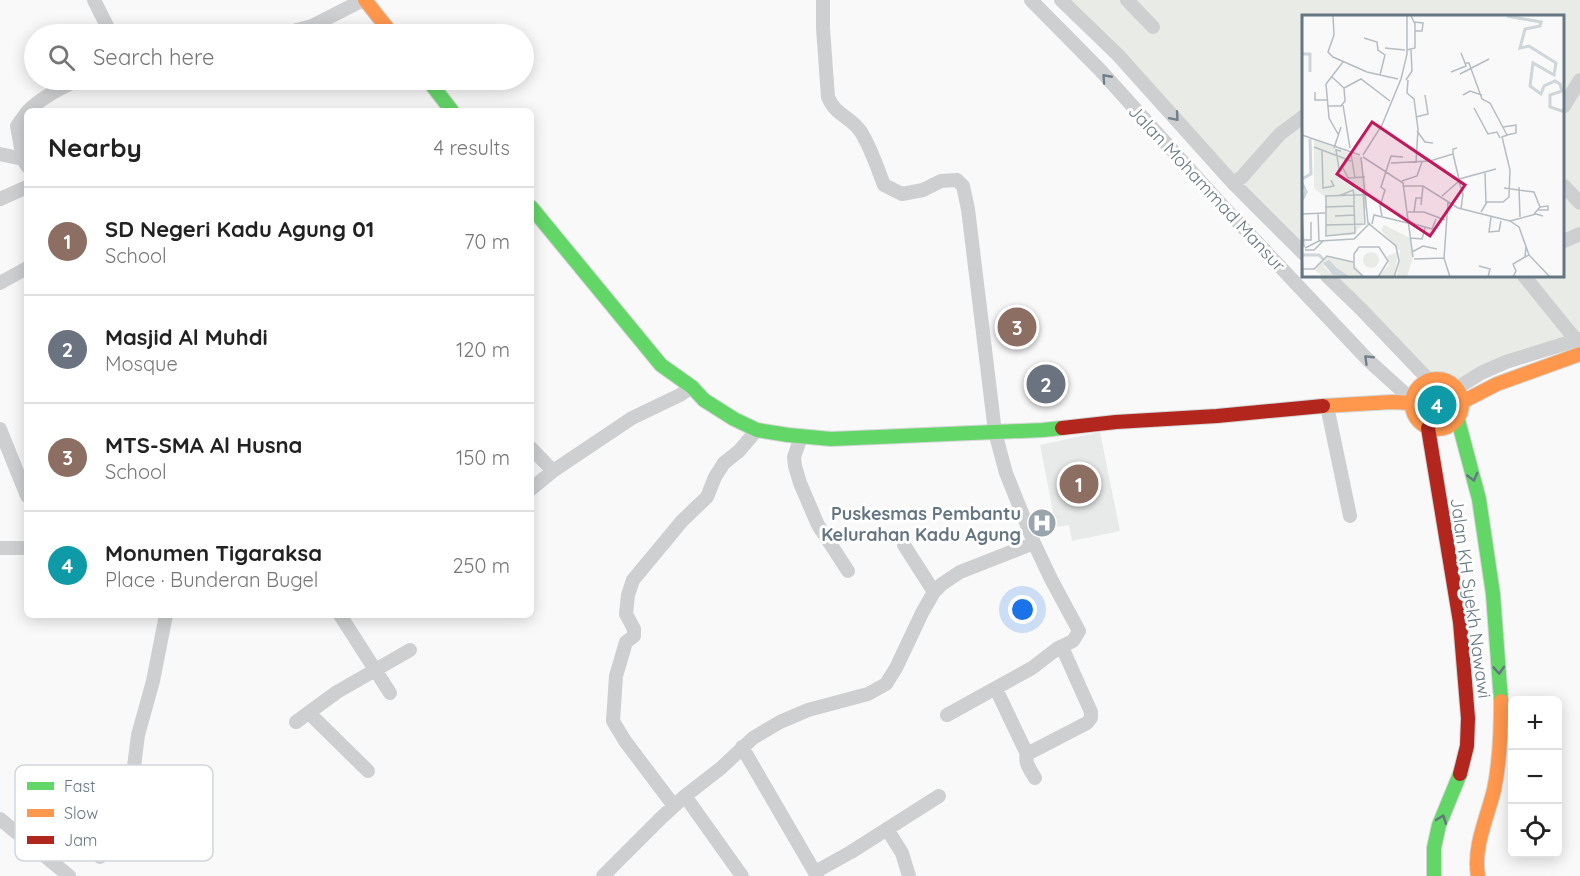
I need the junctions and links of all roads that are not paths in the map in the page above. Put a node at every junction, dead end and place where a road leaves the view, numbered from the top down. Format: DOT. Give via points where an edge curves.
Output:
graph roads {
  1 [pos="94,0"];
  2 [pos="364,0"];
  3 [pos="823,0"];
  4 [pos="1031,0"];
  5 [pos="1061,0"];
  6 [pos="1127,0"];
  7 [pos="106,24"];
  8 [pos="316,24"];
  9 [pos="384,24"];
  10 [pos="1153,27"];
  11 [pos="1580,80"];
  12 [pos="57,90"];
  13 [pos="436,90"];
  14 [pos="1565,103"];
  15 [pos="31,108"];
  16 [pos="450,108"];
  17 [pos="24,116"];
  18 [pos="1302,118"];
  19 [pos="0,154"];
  20 [pos="24,158"];
  21 [pos="24,162"];
  22 [pos="1233,183"];
  23 [pos="24,188"];
  24 [pos="1565,188"];
  25 [pos="0,199"];
  26 [pos="1580,203"];
  27 [pos="534,211"];
  28 [pos="1580,234"];
  29 [pos="1565,240"];
  30 [pos="1302,252"];
  31 [pos="24,270"];
  32 [pos="1329,278"];
  33 [pos="1526,278"];
  34 [pos="0,283"];
  35 [pos="1578,339"];
  36 [pos="1580,354"];
  37 [pos="1428,379"];
  38 [pos="692,387"];
  39 [pos="1457,388"];
  40 [pos="1411,401"];
  41 [pos="1464,401"];
  42 [pos="1327,406"];
  43 [pos="1458,420"];
  44 [pos="1428,428"];
  45 [pos="757,429"];
  46 [pos="994,432"];
  47 [pos="2,436"];
  48 [pos="801,437"];
  49 [pos="534,451"];
  50 [pos="553,471"];
  51 [pos="534,487"];
  52 [pos="24,489"];
  53 [pos="1350,516"];
  54 [pos="1034,543"];
  55 [pos="904,545"];
  56 [pos="0,548"];
  57 [pos="24,548"];
  58 [pos="848,571"];
  59 [pos="934,592"];
  60 [pos="165,618"];
  61 [pos="342,618"];
  62 [pos="1062,647"];
  63 [pos="410,650"];
  64 [pos="376,670"];
  65 [pos="996,689"];
  66 [pos="390,693"];
  67 [pos="309,713"];
  68 [pos="947,715"];
  69 [pos="296,722"];
  70 [pos="742,747"];
  71 [pos="1027,754"];
  72 [pos="134,765"];
  73 [pos="368,771"];
  74 [pos="1035,778"];
  75 [pos="685,796"];
  76 [pos="939,796"];
  77 [pos="674,806"];
  78 [pos="0,819"];
  79 [pos="887,829"];
  80 [pos="15,831"];
  81 [pos="51,861"];
  82 [pos="816,874"];
  83 [pos="69,876"];
  84 [pos="603,876"];
  85 [pos="742,876"];
  86 [pos="909,876"];
  87 [pos="1434,876"];
  88 [pos="1478,876"];
  1 -- 7 [label="street"];
  2 -- 8 [label="street"];
  2 -- 9 [label="main road"];
  3 -- 46 [label="street" via="828,97 831,105 859,129 884,185 902,194 941,181 957,180 963,186"];
  40 -- 4 [label="street, Jalan Mohammad Mansur, one-way" via="1360,352"];
  5 -- 22 [label="street, Jalan Mohammad Mansur, one-way" via="1118,55"];
  6 -- 10 [label="street"];
  11 -- 14 [label="street"];
  12 -- 15 [label="street"];
  13 -- 16 [label="main road"];
  17 -- 20 [label="street" via="17,126"];
  18 -- 22 [label="street" via="1280,134"];
  19 -- 21 [label="street"];
  22 -- 30 [label="street, Jalan Mohammad Mansur"];
  23 -- 25 [label="street"];
  24 -- 26 [label="street"];
  27 -- 38 [label="main road" via="661,365"];
  28 -- 29 [label="street"];
  31 -- 34 [label="street"];
  32 -- 37 [label="street"];
  33 -- 35 [label="street"];
  35 -- 39 [label="street" via="1506,362"];
  36 -- 41 [label="main road" via="1497,384"];
  37 -- 39 [label="main road" via="1449,381"];
  37 -- 40 [label="main road" via="1417,386"];
  38 -- 45 [label="main road" via="704,400"];
  38 -- 50 [label="street" via="632,418"];
  39 -- 41 [label="main road"];
  40 -- 42 [label="main road"];
  40 -- 44 [label="main road" via="1412,414"];
  41 -- 43 [label="main road"];
  42 -- 46 [label="main road"];
  42 -- 53 [label="street"];
  43 -- 44 [label="main road" via="1445,428"];
  43 -- 88 [label="main road, Jalan KH Syekh Nawawi, one-way" via="1479,499 1493,594 1501,693 1501,739 1494,788 1480,838"];
  87 -- 44 [label="main road, Jalan KH Syekh Nawawi, one-way" via="1438,825 1460,773 1467,746 1468,718 1460,622"];
  45 -- 48 [label="main road"];
  45 -- 77 [label="street" via="724,463 707,497 633,580 628,595 626,614 634,636 626,642 616,676 613,721"];
  46 -- 48 [label="main road"];
  46 -- 54 [label="street"];
  47 -- 52 [label="street"];
  48 -- 58 [label="street" via="794,457 800,483 818,525"];
  49 -- 50 [label="street"];
  50 -- 51 [label="street"];
  54 -- 59 [label="street" via="960,572"];
  54 -- 62 [label="street" via="1079,631"];
  55 -- 59 [label="street"];
  56 -- 57 [label="street"];
  59 -- 70 [label="street" via="886,684 868,694 780,722"];
  60 -- 72 [label="street"];
  61 -- 64 [label="street"];
  62 -- 65 [label="street"];
  62 -- 71 [label="street" via="1091,718"];
  63 -- 64 [label="street"];
  64 -- 66 [label="street"];
  64 -- 67 [label="street" via="336,692"];
  65 -- 68 [label="street"];
  65 -- 71 [label="street"];
  67 -- 69 [label="street"];
  67 -- 73 [label="street"];
  70 -- 75 [label="street"];
  70 -- 82 [label="street"];
  71 -- 74 [label="street" via="1025,759"];
  75 -- 77 [label="street"];
  75 -- 85 [label="street"];
  76 -- 79 [label="street"];
  77 -- 84 [label="street"];
  78 -- 80 [label="street"];
  79 -- 82 [label="street"];
  79 -- 86 [label="street" via="902,853"];
  81 -- 83 [label="street"];
}
